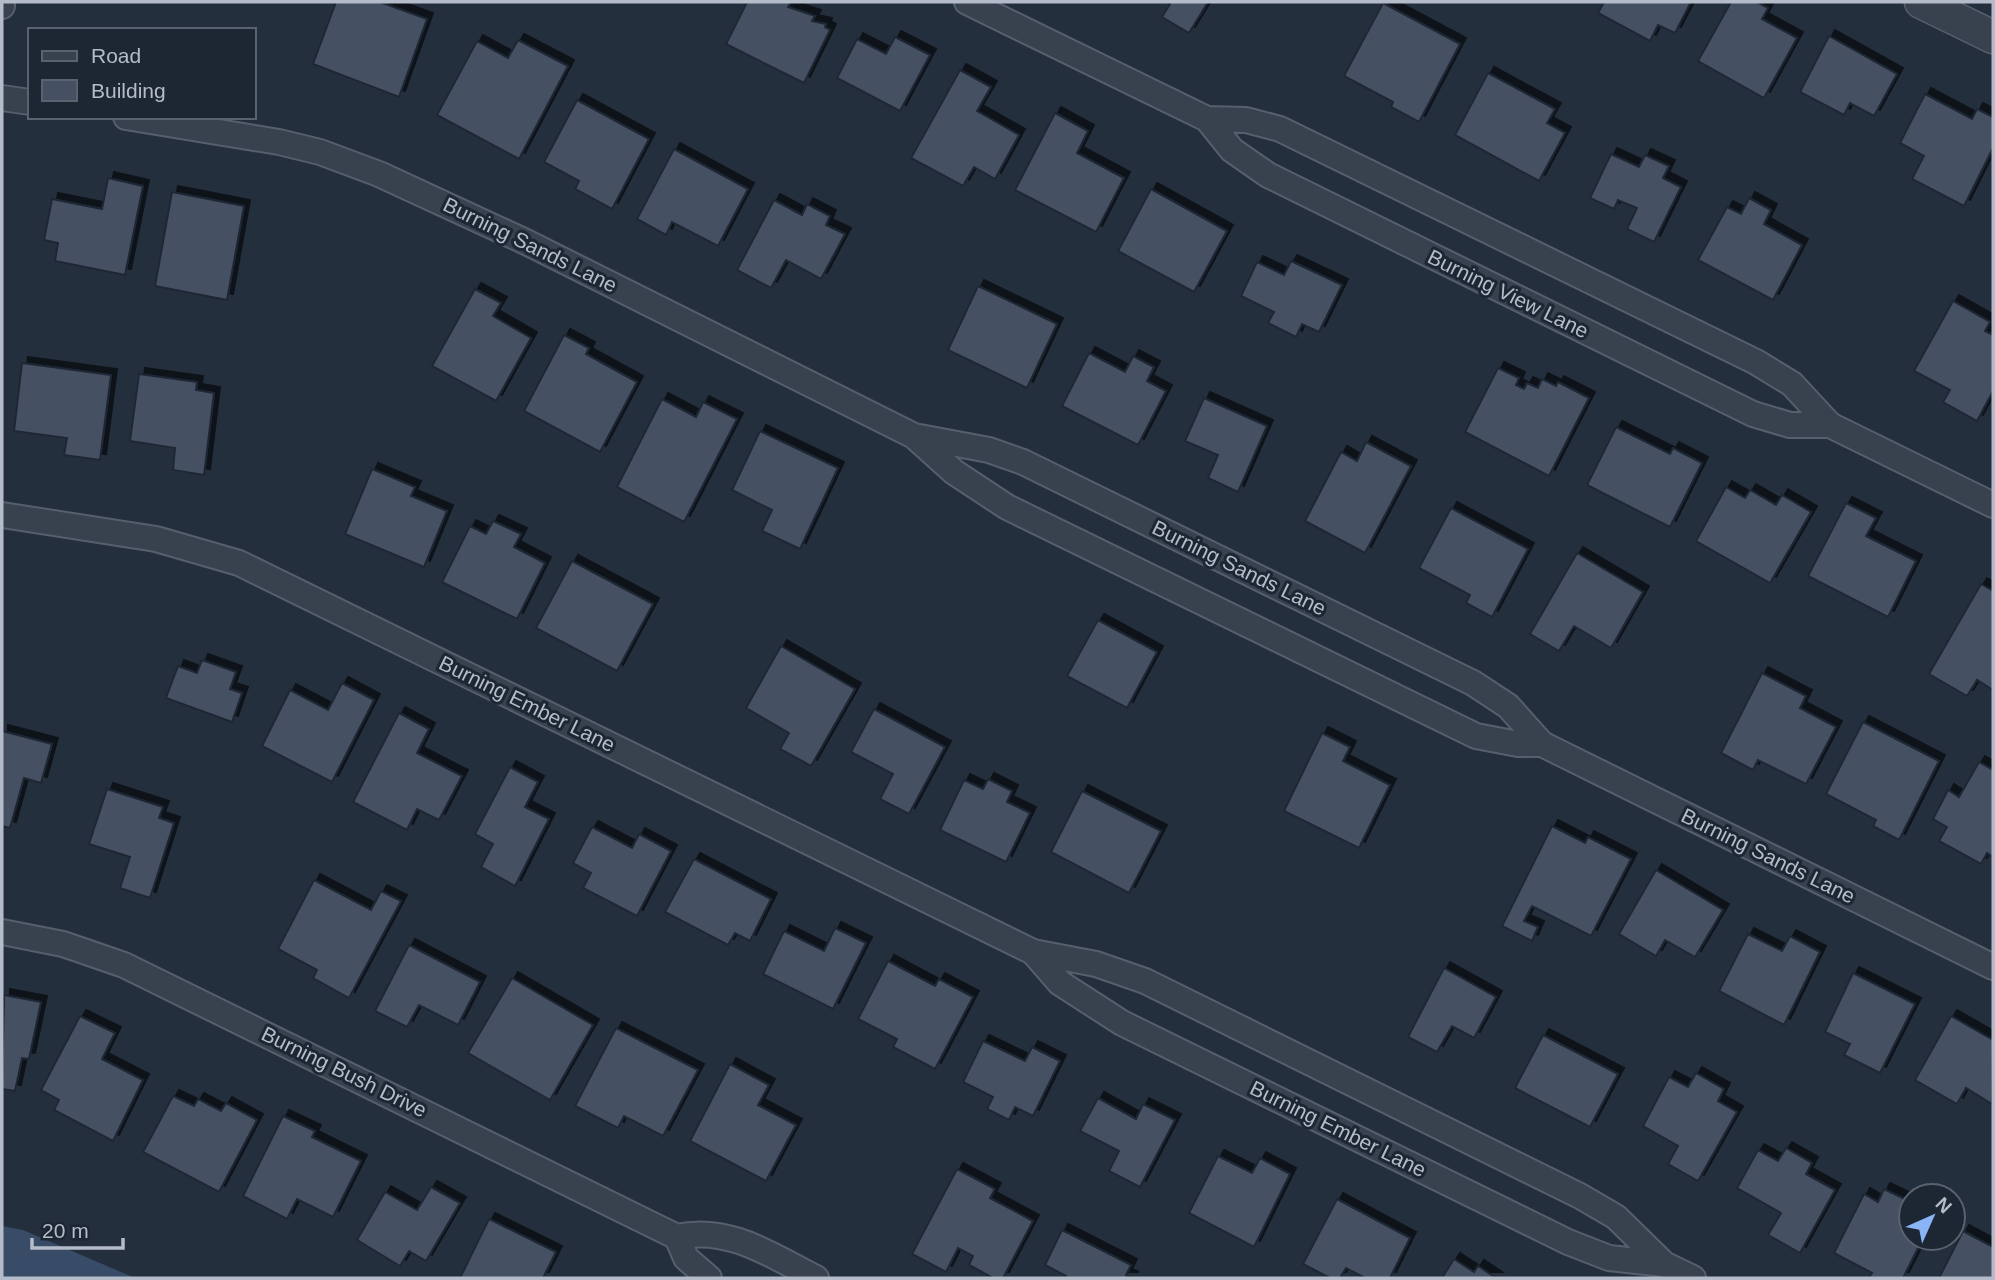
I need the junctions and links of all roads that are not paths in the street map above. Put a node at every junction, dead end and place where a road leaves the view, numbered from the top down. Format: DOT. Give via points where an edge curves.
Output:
graph roads {
  1 [pos="967,2"];
  2 [pos="1921,2"];
  3 [pos="1993,37"];
  4 [pos="2,98"];
  5 [pos="28,102"];
  6 [pos="138,119"];
  7 [pos="1207,120"];
  8 [pos="1830,425"];
  9 [pos="914,436"];
  10 [pos="1993,505"];
  11 [pos="2,515"];
  12 [pos="1542,744"];
  13 [pos="2,932"];
  14 [pos="1033,953"];
  15 [pos="1993,967"];
  16 [pos="677,1237"];
  17 [pos="1664,1264"];
  18 [pos="709,1278"];
  19 [pos="816,1278"];
  20 [pos="1693,1278"];
  1 -- 7 [label="street, Burning View Lane"];
  2 -- 3 [label="street"];
  4 -- 5 [label="street"];
  6 -- 9 [label="street, Burning Sands Lane" via="291,144 379,174"];
  7 -- 8 [label="street, Burning View Lane" via="1263,124 1373,174 1774,372"];
  7 -- 8 [label="street, Burning View Lane" via="1232,150 1268,175 1753,414 1790,425"];
  8 -- 10 [label="street, Burning View Lane"];
  9 -- 12 [label="street, Burning Sands Lane" via="971,484 1044,525 1476,736"];
  9 -- 12 [label="street, Burning Sands Lane" via="1006,454 1061,480 1474,683 1508,706"];
  11 -- 14 [label="street, Burning Ember Lane" via="156,539 239,563"];
  12 -- 15 [label="street, Burning Sands Lane"];
  13 -- 16 [label="street, Burning Bush Drive" via="63,944 124,965"];
  14 -- 17 [label="street, Burning Ember Lane" via="1105,967 1145,981 1580,1196 1616,1217"];
  14 -- 17 [label="street, Burning Ember Lane" via="1060,983 1122,1023 1568,1242 1609,1258"];
  16 -- 18 [label="street" via="686,1258"];
  16 -- 19 [label="street" via="725,1235"];
  17 -- 20 [label="street, Burning Ember Lane"];
}
